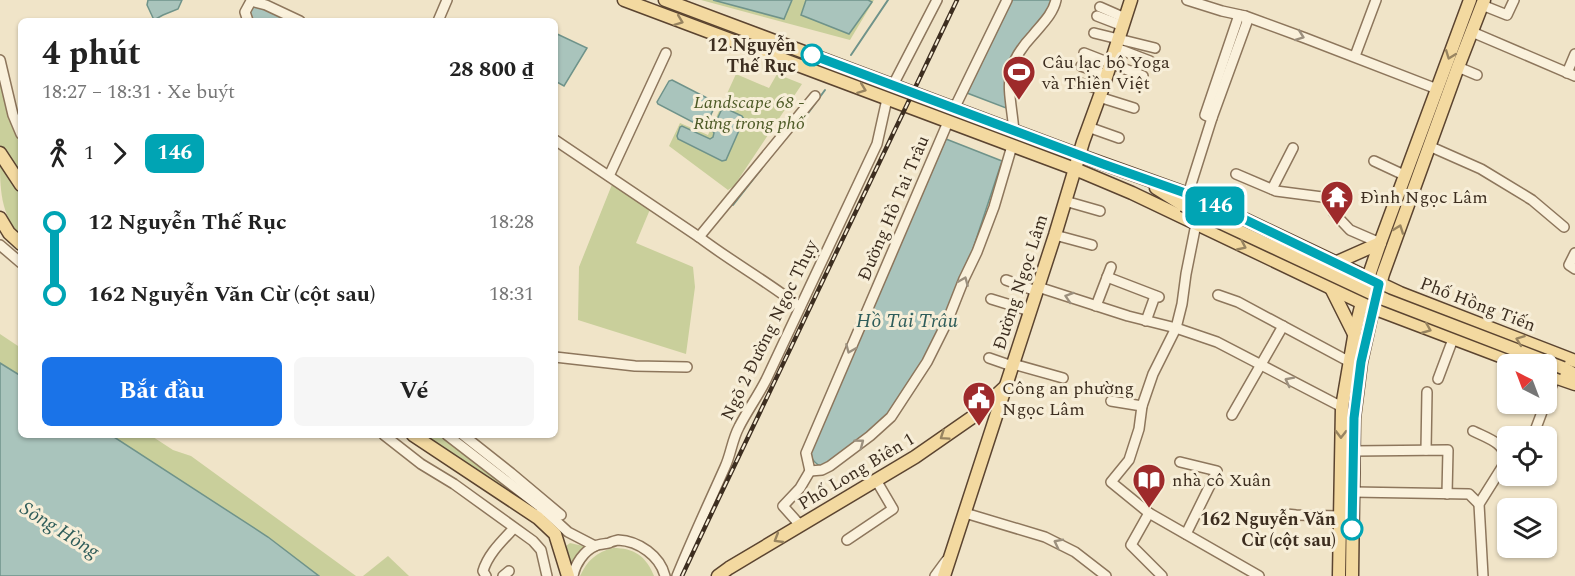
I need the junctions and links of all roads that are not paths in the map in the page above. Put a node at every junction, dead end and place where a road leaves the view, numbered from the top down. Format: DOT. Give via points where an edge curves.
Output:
graph roads {
  1 [pos="251,0"];
  2 [pos="447,0"];
  3 [pos="624,0"];
  4 [pos="665,0"];
  5 [pos="937,0"];
  6 [pos="1006,0"];
  7 [pos="1056,0"];
  8 [pos="1131,0"];
  9 [pos="1187,0"];
  10 [pos="1376,0"];
  11 [pos="1514,0"];
  12 [pos="1474,1"];
  13 [pos="1098,12"];
  14 [pos="1242,16"];
  15 [pos="247,18"];
  16 [pos="294,18"];
  17 [pos="439,18"];
  18 [pos="1124,22"];
  19 [pos="1472,32"];
  20 [pos="1094,33"];
  21 [pos="1117,44"];
  22 [pos="1155,48"];
  23 [pos="666,53"];
  24 [pos="1084,53"];
  25 [pos="1575,54"];
  26 [pos="1355,56"];
  27 [pos="0,60"];
  28 [pos="1150,61"];
  29 [pos="1081,66"];
  30 [pos="1458,67"];
  31 [pos="1109,69"];
  32 [pos="1571,74"];
  33 [pos="1477,75"];
  34 [pos="1143,76"];
  35 [pos="1074,81"];
  36 [pos="893,85"];
  37 [pos="1437,89"];
  38 [pos="1101,93"];
  39 [pos="815,96"];
  40 [pos="887,99"];
  41 [pos="1134,108"];
  42 [pos="954,109"];
  43 [pos="948,122"];
  44 [pos="18,127"];
  45 [pos="1088,127"];
  46 [pos="1014,131"];
  47 [pos="1119,138"];
  48 [pos="558,142"];
  49 [pos="1012,146"];
  50 [pos="1429,146"];
  51 [pos="1293,148"];
  52 [pos="0,153"];
  53 [pos="1079,155"];
  54 [pos="1374,161"];
  55 [pos="1075,169"];
  56 [pos="1236,174"];
  57 [pos="1404,175"];
  58 [pos="609,176"];
  59 [pos="18,180"];
  60 [pos="1272,189"];
  61 [pos="1132,193"];
  62 [pos="1330,198"];
  63 [pos="1186,200"];
  64 [pos="1065,201"];
  65 [pos="1100,211"];
  66 [pos="1334,213"];
  67 [pos="0,218"];
  68 [pos="1196,224"];
  69 [pos="1564,227"];
  70 [pos="1055,235"];
  71 [pos="699,237"];
  72 [pos="18,241"];
  73 [pos="1380,243"];
  74 [pos="0,245"];
  75 [pos="1092,245"];
  76 [pos="1575,253"];
  77 [pos="18,260"];
  78 [pos="1335,263"];
  79 [pos="1575,269"];
  80 [pos="1006,280"];
  81 [pos="1374,281"];
  82 [pos="1331,288"];
  83 [pos="1037,289"];
  84 [pos="1218,295"];
  85 [pos="991,299"];
  86 [pos="1367,305"];
  87 [pos="1096,306"];
  88 [pos="800,308"];
  89 [pos="1030,311"];
  90 [pos="1146,321"];
  91 [pos="1283,326"];
  92 [pos="1176,327"];
  93 [pos="1354,334"];
  94 [pos="1453,339"];
  95 [pos="1497,355"];
  96 [pos="558,357"];
  97 [pos="989,358"];
  98 [pos="1348,361"];
  99 [pos="1575,361"];
  100 [pos="1013,365"];
  101 [pos="1260,366"];
  102 [pos="687,367"];
  103 [pos="1560,372"];
  104 [pos="1575,375"];
  105 [pos="1063,378"];
  106 [pos="1438,379"];
  107 [pos="1575,384"];
  108 [pos="1005,386"];
  109 [pos="1428,392"];
  110 [pos="1111,401"];
  111 [pos="1142,406"];
  112 [pos="1341,407"];
  113 [pos="1232,414"];
  114 [pos="974,416"];
  115 [pos="993,424"];
  116 [pos="1473,431"];
  117 [pos="388,438"];
  118 [pos="418,438"];
  119 [pos="451,438"];
  120 [pos="467,438"];
  121 [pos="1426,450"];
  122 [pos="1354,451"];
  123 [pos="1180,462"];
  124 [pos="810,471"];
  125 [pos="876,480"];
  126 [pos="1353,492"];
  127 [pos="1447,494"];
  128 [pos="1479,504"];
  129 [pos="965,513"];
  130 [pos="1149,513"];
  131 [pos="1286,513"];
  132 [pos="541,514"];
  133 [pos="561,515"];
  134 [pos="1340,516"];
  135 [pos="800,525"];
  136 [pos="514,528"];
  137 [pos="568,532"];
  138 [pos="555,534"];
  139 [pos="1186,534"];
  140 [pos="847,540"];
  141 [pos="595,546"];
  142 [pos="952,552"];
  143 [pos="486,576"];
  144 [pos="547,576"];
  145 [pos="568,576"];
  146 [pos="573,576"];
  147 [pos="665,576"];
  148 [pos="676,576"];
  149 [pos="717,576"];
  150 [pos="935,576"];
  151 [pos="944,576"];
  152 [pos="1106,576"];
  153 [pos="1162,576"];
  154 [pos="1259,576"];
  155 [pos="1339,576"];
  156 [pos="1352,576"];
  157 [pos="1483,576"];
  1 -- 15 [label="street" via="245,12"];
  1 -- 16 [label="street"];
  2 -- 17 [label="street"];
  3 -- 40 [label="main road, one-way"];
  4 -- 36 [label="main road"];
  5 -- 36 [label="street"];
  6 -- 42 [label="street"];
  7 -- 46 [label="street" via="1046,20 1012,62 1009,82"];
  8 -- 18 [label="main road, Đường Ngọc Lâm"];
  9 -- 14 [label="street"];
  10 -- 26 [label="street"];
  11 -- 12 [label="street" via="1507,15"];
  12 -- 19 [label="main road"];
  12 -- 37 [label="main road, one-way"];
  13 -- 18 [label="street"];
  14 -- 26 [label="street, one-way"];
  14 -- 63 [label="street" via="1247,22"];
  18 -- 21 [label="main road, Đường Ngọc Lâm"];
  19 -- 30 [label="main road"];
  19 -- 32 [label="street"];
  20 -- 21 [label="street"];
  21 -- 22 [label="street"];
  21 -- 28 [label="street"];
  21 -- 31 [label="main road, Đường Ngọc Lâm"];
  23 -- 58 [label="street"];
  24 -- 31 [label="street"];
  25 -- 32 [label="street"];
  26 -- 37 [label="street"];
  27 -- 44 [label="street"];
  29 -- 31 [label="street"];
  30 -- 33 [label="street"];
  30 -- 50 [label="main road"];
  31 -- 34 [label="street"];
  31 -- 38 [label="main road, Đường Ngọc Lâm"];
  35 -- 38 [label="street"];
  36 -- 42 [label="main road"];
  37 -- 57 [label="main road"];
  38 -- 41 [label="street"];
  38 -- 45 [label="main road, Đường Ngọc Lâm"];
  39 -- 71 [label="street"];
  40 -- 43 [label="main road"];
  40 -- 88 [label="street, Ngõ 2 Đường Ngọc Thụy" via="877,144"];
  42 -- 46 [label="main road"];
  43 -- 49 [label="main road"];
  43 -- 124 [label="street, Đường Hồ Tai Trâu, one-way" via="806,453"];
  45 -- 47 [label="street"];
  45 -- 53 [label="main road, Đường Ngọc Lâm"];
  46 -- 53 [label="main road"];
  48 -- 58 [label="street"];
  49 -- 55 [label="main road"];
  124 -- 49 [label="street, one-way" via="830,466 883,425 927,362 977,252"];
  50 -- 69 [label="street" via="1481,169 1532,200"];
  81 -- 50 [label="main road, one-way"];
  51 -- 60 [label="street"];
  52 -- 59 [label="main road"];
  53 -- 55 [label="main road, Đường Ngọc Lâm"];
  53 -- 63 [label="main road"];
  54 -- 57 [label="street"];
  55 -- 61 [label="main road"];
  55 -- 64 [label="main road, Đường Ngọc Lâm"];
  56 -- 60 [label="street"];
  57 -- 73 [label="main road"];
  58 -- 71 [label="street"];
  60 -- 62 [label="street"];
  61 -- 63 [label="main road"];
  61 -- 68 [label="main road"];
  63 -- 78 [label="main road, Phố Hồng Tiến" via="1219,207"];
  63 -- 103 [label="main road, bridge" via="1386,300"];
  64 -- 65 [label="street"];
  64 -- 70 [label="main road, Đường Ngọc Lâm"];
  66 -- 73 [label="street" via="1350,230"];
  67 -- 72 [label="main road"];
  68 -- 82 [label="main road, one-way"];
  68 -- 92 [label="street"];
  70 -- 75 [label="street"];
  70 -- 83 [label="main road, Đường Ngọc Lâm"];
  71 -- 88 [label="street"];
  73 -- 78 [label="main road"];
  73 -- 81 [label="main road"];
  74 -- 77 [label="street"];
  76 -- 79 [label="street" via="1569,265"];
  78 -- 81 [label="main road, Phố Hồng Tiến"];
  80 -- 83 [label="street"];
  81 -- 86 [label="main road"];
  99 -- 81 [label="main road, Phố Hồng Tiến, one-way"];
  82 -- 86 [label="main road"];
  82 -- 93 [label="main road"];
  87 -- 83 [label="street, one-way"];
  83 -- 89 [label="main road, Đường Ngọc Lâm"];
  84 -- 91 [label="street"];
  85 -- 89 [label="street"];
  86 -- 93 [label="main road"];
  86 -- 94 [label="main road, one-way"];
  86 -- 122 [label="main road"];
  87 -- 90 [label="street"];
  87 -- 90 [label="street" via="1109,272 1157,297"];
  88 -- 148 [label="street, Ngõ 2 Đường Ngọc Thụy" via="734,437 726,464"];
  89 -- 100 [label="main road, Đường Ngọc Lâm"];
  90 -- 92 [label="street"];
  91 -- 98 [label="street"];
  91 -- 101 [label="street"];
  92 -- 101 [label="street" via="1217,342"];
  92 -- 111 [label="street"];
  93 -- 98 [label="main road"];
  94 -- 95 [label="main road"];
  94 -- 106 [label="street"];
  96 -- 102 [label="street"];
  97 -- 100 [label="street"];
  98 -- 112 [label="main road"];
  100 -- 105 [label="street"];
  100 -- 108 [label="main road, Đường Ngọc Lâm"];
  112 -- 101 [label="street, one-way"];
  101 -- 113 [label="street"];
  103 -- 104 [label="main road"];
  103 -- 107 [label="main road"];
  108 -- 114 [label="main road, Phố Long Biên 1"];
  108 -- 115 [label="main road, Đường Ngọc Lâm"];
  109 -- 121 [label="street"];
  110 -- 111 [label="street"];
  111 -- 130 [label="street" via="1129,460 1111,482"];
  112 -- 134 [label="main road, one-way"];
  114 -- 115 [label="main road"];
  114 -- 125 [label="main road, Phố Long Biên 1, one-way"];
  115 -- 129 [label="main road, Đường Ngọc Lâm"];
  116 -- 128 [label="street" via="1500,445 1506,456"];
  117 -- 136 [label="street"];
  118 -- 132 [label="main road"];
  119 -- 132 [label="street"];
  120 -- 133 [label="street"];
  121 -- 122 [label="street"];
  121 -- 127 [label="street" via="1448,450"];
  122 -- 126 [label="main road"];
  123 -- 139 [label="street" via="1217,471"];
  124 -- 135 [label="street" via="783,506"];
  125 -- 135 [label="main road, Phố Long Biên 1"];
  125 -- 140 [label="street" via="893,509"];
  126 -- 127 [label="street"];
  126 -- 156 [label="main road"];
  127 -- 128 [label="street" via="1469,494"];
  128 -- 157 [label="street"];
  129 -- 142 [label="main road, Đường Ngọc Lâm"];
  152 -- 129 [label="street, one-way" via="1075,552 1045,537"];
  130 -- 139 [label="street"];
  130 -- 153 [label="street" via="1131,545"];
  131 -- 134 [label="street"];
  132 -- 137 [label="street"];
  132 -- 138 [label="main road"];
  134 -- 155 [label="main road"];
  135 -- 149 [label="main road, Phố Long Biên 1, one-way"];
  136 -- 143 [label="street" via="485,564"];
  136 -- 144 [label="street" via="541,550"];
  137 -- 138 [label="street"];
  137 -- 141 [label="street"];
  138 -- 145 [label="main road"];
  139 -- 154 [label="street"];
  141 -- 146 [label="street" via="578,562"];
  141 -- 147 [label="street" via="618,540 642,547 658,562"];
  142 -- 150 [label="street"];
  142 -- 151 [label="main road, Đường Ngọc Lâm"];
}
